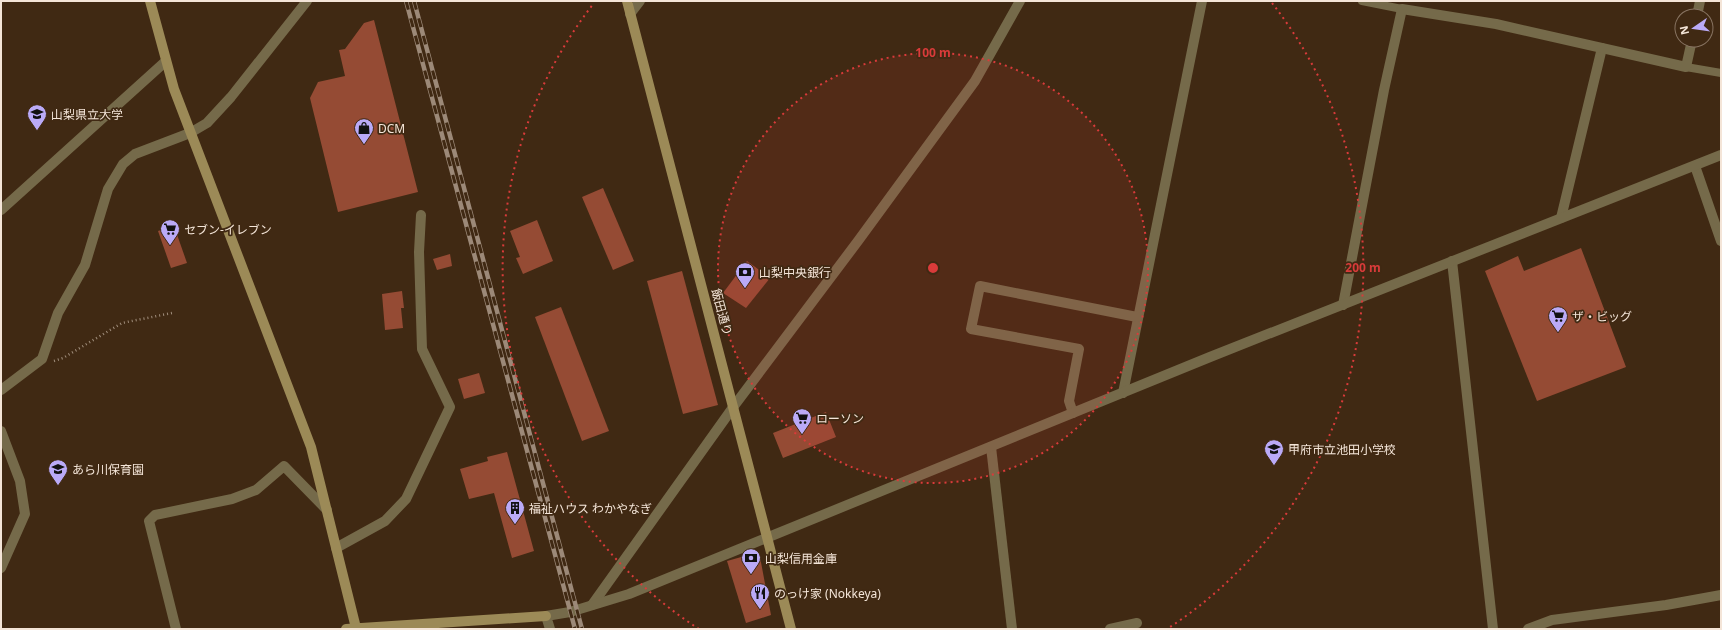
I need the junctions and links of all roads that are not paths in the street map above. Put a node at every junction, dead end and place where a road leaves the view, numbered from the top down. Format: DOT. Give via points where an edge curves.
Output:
graph roads {
  1 [pos="150,1"];
  2 [pos="307,1"];
  3 [pos="627,1"];
  4 [pos="640,1"];
  5 [pos="1020,1"];
  6 [pos="1202,1"];
  7 [pos="1362,1"];
  8 [pos="1402,9"];
  9 [pos="630,14"];
  10 [pos="1602,48"];
  11 [pos="1690,48"];
  12 [pos="166,61"];
  13 [pos="1686,67"];
  14 [pos="1721,74"];
  15 [pos="190,133"];
  16 [pos="1721,155"];
  17 [pos="1695,166"];
  18 [pos="1,210"];
  19 [pos="421,215"];
  20 [pos="1561,218"];
  21 [pos="1721,241"];
  22 [pos="1452,261"];
  23 [pos="1343,305"];
  24 [pos="1137,317"];
  25 [pos="1,390"];
  26 [pos="1123,393"];
  27 [pos="734,406"];
  28 [pos="1073,413"];
  29 [pos="1,432"];
  30 [pos="991,447"];
  31 [pos="327,510"];
  32 [pos="766,537"];
  33 [pos="336,548"];
  34 [pos="4,553"];
  35 [pos="1,568"];
  36 [pos="1721,594"];
  37 [pos="592,605"];
  38 [pos="546,616"];
  39 [pos="1137,623"];
  40 [pos="378,628"];
  41 [pos="176,629"];
  42 [pos="352,629"];
  43 [pos="550,629"];
  44 [pos="792,629"];
  45 [pos="1012,629"];
  46 [pos="1110,629"];
  47 [pos="1493,629"];
  48 [pos="1528,629"];
  1 -- 12 [label="street"];
  2 -- 15 [label="street" via="231,97 207,123"];
  3 -- 9 [label="street, 飯田通り"];
  4 -- 9 [label="street"];
  5 -- 27 [label="street" via="975,81"];
  6 -- 24 [label="street"];
  7 -- 8 [label="lane"];
  8 -- 10 [label="street" via="1496,24"];
  8 -- 23 [label="street"];
  9 -- 27 [label="street, 飯田通り"];
  10 -- 13 [label="street"];
  10 -- 20 [label="street"];
  11 -- 13 [label="street"];
  12 -- 15 [label="street"];
  12 -- 18 [label="street"];
  13 -- 14 [label="lane"];
  15 -- 25 [label="street" via="135,154 123,164 108,189 85,265 58,313 42,359"];
  15 -- 31 [label="street" via="311,447"];
  16 -- 17 [label="street"];
  17 -- 20 [label="street"];
  17 -- 21 [label="street"];
  19 -- 33 [label="street" via="419,252 422,349 450,407 406,499 385,521"];
  20 -- 22 [label="street"];
  22 -- 23 [label="street"];
  22 -- 47 [label="street"];
  23 -- 26 [label="street"];
  24 -- 26 [label="street"];
  24 -- 28 [label="street" via="980,286 971,329 1079,350 1069,401"];
  26 -- 28 [label="street"];
  27 -- 32 [label="street, 飯田通り"];
  27 -- 37 [label="street"];
  28 -- 30 [label="street"];
  29 -- 34 [label="street" via="20,482 25,514"];
  30 -- 32 [label="street"];
  30 -- 45 [label="street"];
  31 -- 33 [label="street"];
  31 -- 41 [label="street" via="284,466 256,490 232,499 155,515 149,521"];
  32 -- 37 [label="street" via="629,594"];
  32 -- 44 [label="street, 飯田通り"];
  33 -- 42 [label="street"];
  34 -- 35 [label="street"];
  36 -- 48 [label="street" via="1666,605 1552,620"];
  37 -- 38 [label="street"];
  38 -- 40 [label="street"];
  38 -- 43 [label="street"];
  39 -- 46 [label="street"];
  40 -- 42 [label="street"];
}
